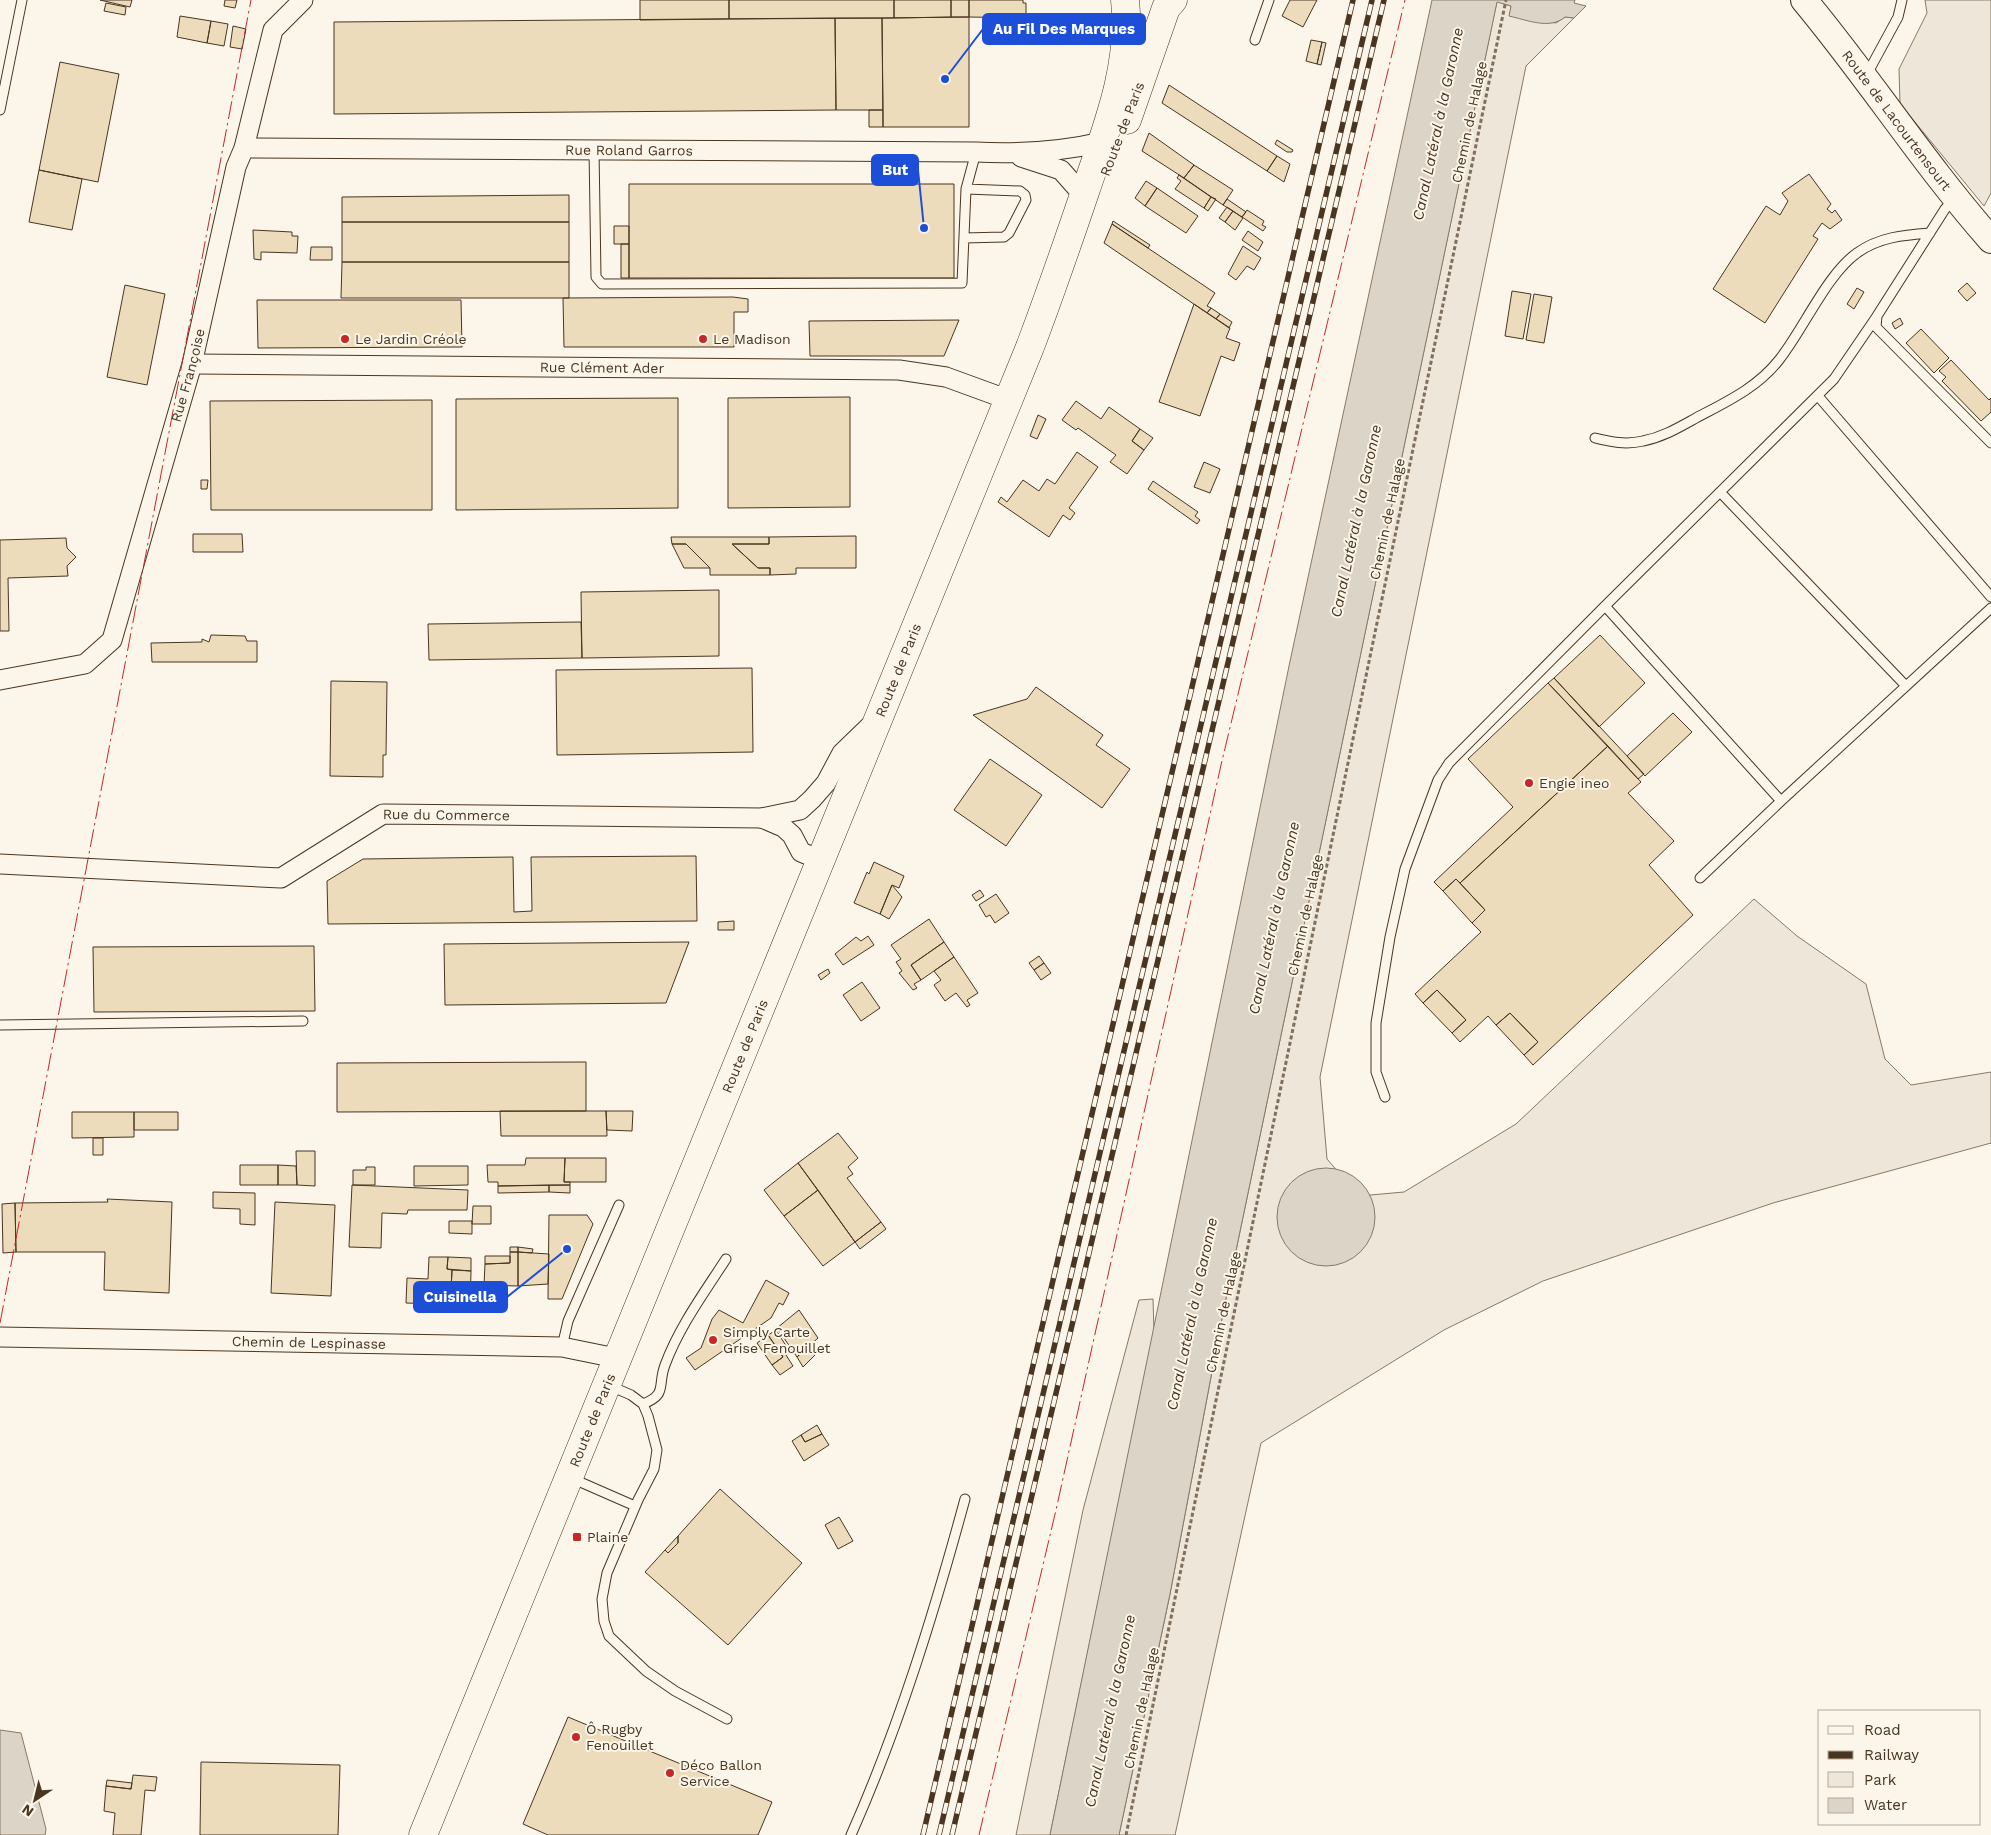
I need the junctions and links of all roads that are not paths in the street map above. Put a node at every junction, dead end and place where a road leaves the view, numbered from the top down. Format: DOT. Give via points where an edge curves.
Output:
graph roads {
  1 [pos="22,0"];
  2 [pos="303,0"];
  3 [pos="1124,0"];
  4 [pos="1173,0"];
  5 [pos="1269,0"];
  6 [pos="1804,0"];
  7 [pos="1902,0"];
  8 [pos="1255,40"];
  9 [pos="1865,78"];
  10 [pos="0,110"];
  11 [pos="1102,142"];
  12 [pos="244,148"];
  13 [pos="594,150"];
  14 [pos="976,152"];
  15 [pos="1013,154"];
  16 [pos="966,189"];
  17 [pos="1084,196"];
  18 [pos="1955,199"];
  19 [pos="1930,233"];
  20 [pos="964,238"];
  21 [pos="1991,240"];
  22 [pos="1065,255"];
  23 [pos="1877,316"];
  24 [pos="192,364"];
  25 [pos="1818,396"];
  26 [pos="1009,400"];
  27 [pos="1595,438"];
  28 [pos="1991,443"];
  29 [pos="1720,492"];
  30 [pos="1991,597"];
  31 [pos="1605,606"];
  32 [pos="1991,608"];
  33 [pos="0,680"];
  34 [pos="1906,686"];
  35 [pos="877,720"];
  36 [pos="1781,801"];
  37 [pos="762,818"];
  38 [pos="820,860"];
  39 [pos="0,864"];
  40 [pos="1700,878"];
  41 [pos="303,1021"];
  42 [pos="0,1025"];
  43 [pos="1385,1097"];
  44 [pos="619,1205"];
  45 [pos="726,1259"];
  46 [pos="0,1337"];
  47 [pos="562,1347"];
  48 [pos="616,1358"];
  49 [pos="606,1384"];
  50 [pos="643,1404"];
  51 [pos="568,1477"];
  52 [pos="965,1499"];
  53 [pos="635,1506"];
  54 [pos="727,1719"];
  55 [pos="423,1835"];
  56 [pos="851,1835"];
  1 -- 10 [label="lane"];
  2 -- 12 [label="street, Rue Françoise" via="273,30"];
  3 -- 11 [label="main road, Route de Paris" via="1128,29 1121,82"];
  4 -- 22 [label="main road, Route de Paris" via="1166,8 1130,112 1096,195"];
  5 -- 8 [label="lane"];
  6 -- 9 [label="main road, Route de Lacourtensourt"];
  7 -- 9 [label="lane" via="1898,17"];
  9 -- 18 [label="main road, Route de Lacourtensourt"];
  11 -- 15 [label="street, Rue Roland Garros"];
  11 -- 17 [label="main road, Route de Paris"];
  12 -- 13 [label="street, Rue Roland Garros"];
  12 -- 24 [label="street, Rue Françoise" via="236,167"];
  13 -- 14 [label="street, Rue Roland Garros"];
  13 -- 20 [label="lane" via="596,277 602,284 962,283"];
  14 -- 15 [label="street, Rue Roland Garros"];
  14 -- 16 [label="lane"];
  15 -- 17 [label="street, Rue Roland Garros" via="1061,170"];
  16 -- 20 [label="lane"];
  16 -- 20 [label="lane" via="1020,191 1026,200 1004,237"];
  17 -- 22 [label="main road, Route de Paris"];
  18 -- 19 [label="lane"];
  18 -- 21 [label="main road, Route de Lacourtensourt"];
  19 -- 23 [label="lane"];
  19 -- 27 [label="lane" via="1900,235 1856,253 1837,274 1780,360 1764,378 1741,394 1664,436 1642,442 1618,443"];
  22 -- 26 [label="main road, Route de Paris"];
  23 -- 25 [label="lane" via="1834,379"];
  23 -- 28 [label="lane" via="1876,327"];
  24 -- 26 [label="street, Rue Clément Ader" via="899,370 946,377"];
  24 -- 33 [label="street, Rue Françoise" via="112,640 85,664"];
  25 -- 29 [label="lane"];
  25 -- 30 [label="lane"];
  26 -- 35 [label="main road, Route de Paris"];
  29 -- 31 [label="lane"];
  29 -- 34 [label="lane"];
  31 -- 36 [label="lane"];
  31 -- 43 [label="lane" via="1449,763 1438,780 1405,869 1390,937 1376,1023 1376,1072"];
  32 -- 34 [label="lane"];
  34 -- 36 [label="lane"];
  35 -- 37 [label="street, Rue du Commerce" via="842,753 826,783 812,800 800,810"];
  35 -- 38 [label="main road, Route de Paris"];
  36 -- 40 [label="lane"];
  37 -- 38 [label="street, Rue du Commerce" via="783,827 792,835 801,852"];
  37 -- 39 [label="street, Rue du Commerce" via="383,814 281,878"];
  38 -- 48 [label="main road, Route de Paris"];
  41 -- 42 [label="lane"];
  44 -- 47 [label="lane" via="568,1321"];
  45 -- 50 [label="lane" via="694,1308 664,1366 661,1391 656,1399"];
  46 -- 47 [label="street, Chemin de Lespinasse"];
  47 -- 48 [label="street, Chemin de Lespinasse"];
  48 -- 49 [label="main road, Route de Paris"];
  49 -- 50 [label="lane"];
  49 -- 51 [label="main road, Route de Paris"];
  50 -- 53 [label="lane" via="657,1450 654,1469"];
  51 -- 53 [label="lane"];
  51 -- 55 [label="main road, Route de Paris"];
  52 -- 56 [label="lane" via="936,1606 870,1792"];
  53 -- 54 [label="lane" via="607,1573 602,1598 608,1636 646,1671"];
}
